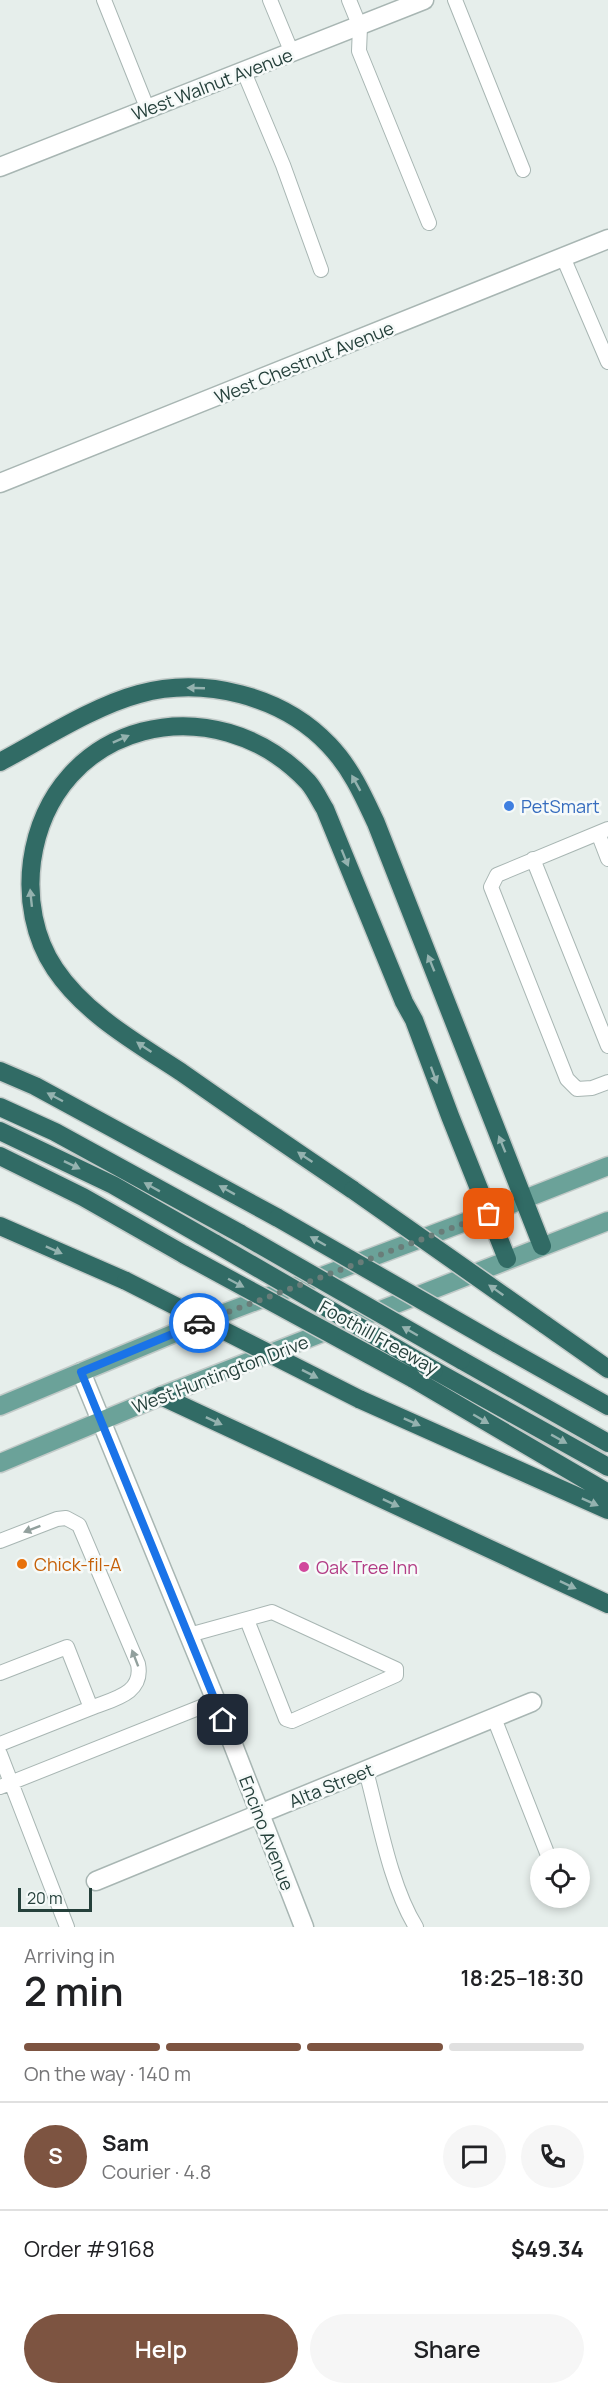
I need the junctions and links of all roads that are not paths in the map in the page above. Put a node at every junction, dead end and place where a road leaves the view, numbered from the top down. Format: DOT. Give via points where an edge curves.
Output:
graph roads {
  1 [pos="104,0"];
  2 [pos="270,0"];
  3 [pos="349,0"];
  4 [pos="424,0"];
  5 [pos="455,0"];
  6 [pos="360,27"];
  7 [pos="292,53"];
  8 [pos="244,72"];
  9 [pos="148,110"];
  10 [pos="0,165"];
  11 [pos="523,170"];
  12 [pos="429,223"];
  13 [pos="608,239"];
  14 [pos="563,257"];
  15 [pos="321,270"];
  16 [pos="608,362"];
  17 [pos="0,483"];
  18 [pos="0,762"];
  19 [pos="603,831"];
  20 [pos="533,859"];
  21 [pos="608,859"];
  22 [pos="608,1046"];
  23 [pos="0,1071"];
  24 [pos="608,1082"];
  25 [pos="0,1107"];
  26 [pos="0,1131"];
  27 [pos="0,1156"];
  28 [pos="608,1166"];
  29 [pos="524,1199"];
  30 [pos="489,1214"];
  31 [pos="608,1221"];
  32 [pos="0,1226"];
  33 [pos="542,1246"];
  34 [pos="507,1259"];
  35 [pos="608,1369"];
  36 [pos="81,1372"];
  37 [pos="161,1396"];
  38 [pos="0,1406"];
  39 [pos="608,1406"];
  40 [pos="102,1421"];
  41 [pos="608,1443"];
  42 [pos="0,1463"];
  43 [pos="608,1467"];
  44 [pos="608,1493"];
  45 [pos="608,1510"];
  46 [pos="0,1541"];
  47 [pos="608,1604"];
  48 [pos="246,1620"];
  49 [pos="189,1635"];
  50 [pos="0,1673"];
  51 [pos="216,1701"];
  52 [pos="532,1702"];
  53 [pos="91,1708"];
  54 [pos="494,1718"];
  55 [pos="0,1744"];
  56 [pos="0,1754"];
  57 [pos="366,1771"];
  58 [pos="5,1785"];
  59 [pos="260,1814"];
  60 [pos="545,1848"];
  61 [pos="96,1881"];
  62 [pos="67,1927"];
  63 [pos="304,1927"];
  64 [pos="416,1927"];
  1 -- 9 [label="lane"];
  2 -- 7 [label="lane"];
  3 -- 6 [label="lane"];
  4 -- 6 [label="street, West Walnut Avenue"];
  5 -- 11 [label="lane"];
  6 -- 7 [label="street, West Walnut Avenue"];
  6 -- 12 [label="lane" via="359,51"];
  7 -- 8 [label="street, West Walnut Avenue"];
  8 -- 9 [label="street, West Walnut Avenue"];
  8 -- 15 [label="lane"];
  9 -- 10 [label="street, West Walnut Avenue"];
  13 -- 14 [label="street, West Chestnut Avenue"];
  14 -- 16 [label="lane"];
  14 -- 17 [label="street, West Chestnut Avenue"];
  29 -- 18 [label="highway, one-way" via="376,823 357,782 329,744 287,713 253,698 198,687 141,693 110,704"];
  19 -- 20 [label="lane"];
  19 -- 21 [label="lane"];
  20 -- 22 [label="lane"];
  20 -- 24 [label="lane" via="497,875 491,887 567,1079 577,1089"];
  39 -- 23 [label="highway, one-way, bridge" via="278,1218 35,1086"];
  41 -- 25 [label="highway, one-way, bridge" via="241,1234 55,1132"];
  26 -- 43 [label="highway, one-way, bridge" via="113,1185"];
  27 -- 44 [label="highway, Foothill Freeway, one-way, bridge" via="83,1197 412,1378"];
  28 -- 29 [label="main road"];
  29 -- 30 [label="main road"];
  29 -- 33 [label="highway"];
  30 -- 34 [label="highway"];
  35 -- 30 [label="highway, one-way, bridge" via="116,1028 69,987 44,948 34,919 30,873 41,824 77,769 116,741 139,732 183,726 244,736 281,757 310,784 325,809 414,1020"];
  30 -- 36 [label="main road" via="211,1318"];
  31 -- 33 [label="main road, West Huntington Drive"];
  32 -- 45 [label="highway, one-way, bridge" via="126,1281 359,1399"];
  33 -- 34 [label="main road, West Huntington Drive"];
  34 -- 37 [label="main road, West Huntington Drive"];
  36 -- 38 [label="main road"];
  36 -- 40 [label="street, Encino Avenue"];
  37 -- 40 [label="main road, West Huntington Drive"];
  37 -- 47 [label="highway, one-way"];
  40 -- 42 [label="main road, West Huntington Drive"];
  40 -- 49 [label="street, Encino Avenue"];
  53 -- 46 [label="lane, one-way" via="128,1693 140,1674 79,1525 66,1518 57,1519"];
  48 -- 48 [label="lane" via="272,1612 396,1669 396,1675 292,1720 286,1719"];
  48 -- 49 [label="lane"];
  49 -- 51 [label="street, Encino Avenue"];
  50 -- 53 [label="lane" via="67,1647"];
  51 -- 58 [label="lane"];
  51 -- 59 [label="street, Encino Avenue"];
  52 -- 54 [label="street, Alta Street"];
  53 -- 55 [label="lane"];
  54 -- 57 [label="street, Alta Street"];
  54 -- 60 [label="lane"];
  56 -- 58 [label="lane"];
  57 -- 59 [label="street, Alta Street"];
  57 -- 64 [label="lane" via="380,1831"];
  58 -- 62 [label="lane"];
  59 -- 61 [label="street, Alta Street"];
  59 -- 63 [label="street, Encino Avenue"];
}
